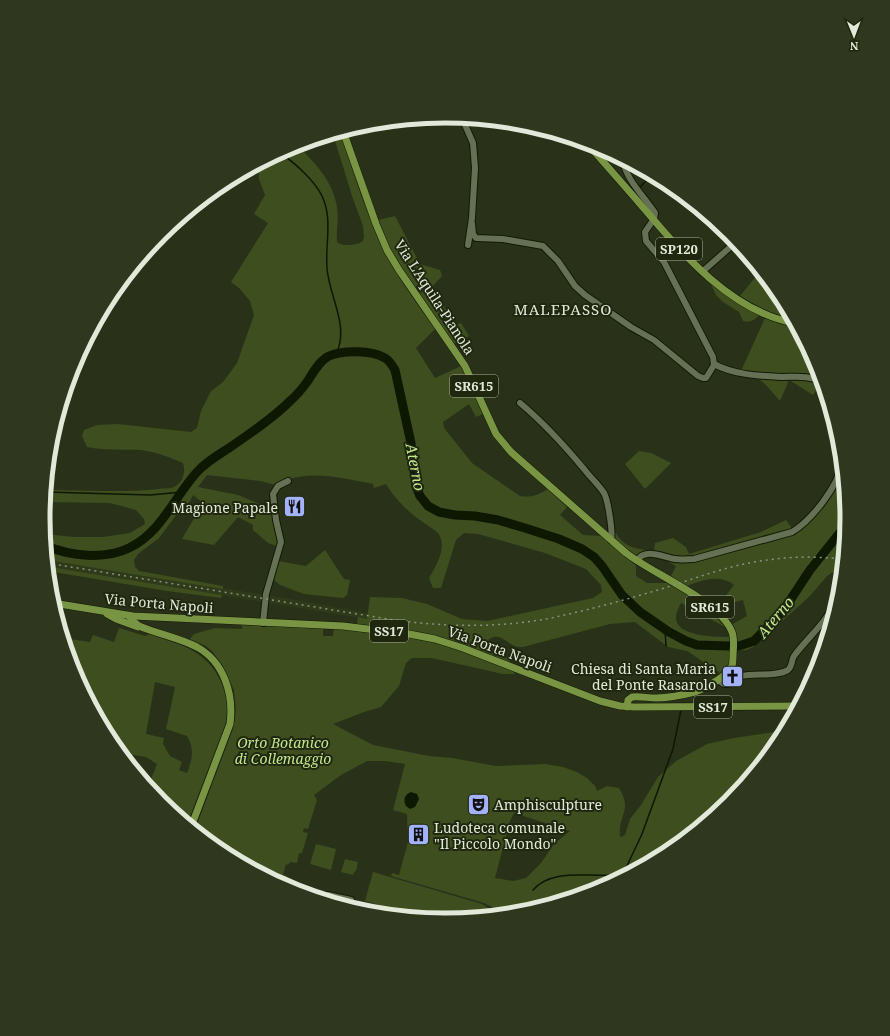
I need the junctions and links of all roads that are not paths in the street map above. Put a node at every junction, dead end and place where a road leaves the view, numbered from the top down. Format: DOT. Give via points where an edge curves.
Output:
graph roads {
  1 [pos="465,124"];
  2 [pos="345,136"];
  3 [pos="596,153"];
  4 [pos="624,166"];
  5 [pos="654,220"];
  6 [pos="472,224"];
  7 [pos="468,244"];
  8 [pos="731,246"];
  9 [pos="702,272"];
  10 [pos="788,321"];
  11 [pos="714,364"];
  12 [pos="815,379"];
  13 [pos="520,403"];
  14 [pos="838,478"];
  15 [pos="288,481"];
  16 [pos="611,540"];
  17 [pos="637,561"];
  18 [pos="60,604"];
  19 [pos="103,612"];
  20 [pos="828,614"];
  21 [pos="129,616"];
  22 [pos="139,616"];
  23 [pos="263,623"];
  24 [pos="132,624"];
  25 [pos="718,680"];
  26 [pos="792,706"];
  27 [pos="627,707"];
  28 [pos="193,821"];
  29 [pos="327,895"];
  30 [pos="351,900"];
  1 -- 6 [label="street" via="474,153"];
  2 -- 16 [label="main road, Via L'Aquila-Pianola / SR615" via="376,224 391,257 465,366 496,434 511,452"];
  3 -- 5 [label="main road, SP120"];
  4 -- 5 [label="street" via="655,213"];
  5 -- 9 [label="main road, SP120"];
  5 -- 11 [label="street" via="646,232 646,241 664,262"];
  6 -- 7 [label="street"];
  6 -- 11 [label="street" via="473,235 476,238 507,239 544,246 575,286 631,327 654,340 698,376 706,378"];
  8 -- 9 [label="street"];
  9 -- 10 [label="main road, SP120" via="757,310"];
  11 -- 12 [label="street" via="728,371"];
  13 -- 16 [label="street" via="560,440 604,492"];
  14 -- 17 [label="street" via="823,502 792,532 694,559 647,554 640,556"];
  15 -- 23 [label="street" via="278,486 273,494 281,542 266,594"];
  16 -- 17 [label="main road, Via L'Aquila-Pianola / SR615"];
  17 -- 25 [label="main road, Via L'Aquila-Pianola / SR615" via="677,584 716,612 730,628 733,638 733,662"];
  18 -- 19 [label="main road, Via Porta Napoli / SS17"];
  19 -- 21 [label="main road, Via Porta Napoli / SS17"];
  19 -- 24 [label="main road"];
  20 -- 25 [label="street" via="793,657 791,667 787,670 741,677 728,684"];
  21 -- 22 [label="main road, Via Porta Napoli / SS17"];
  21 -- 24 [label="main road" via="126,620"];
  22 -- 23 [label="main road, Via Porta Napoli / SS17"];
  22 -- 24 [label="main road"];
  23 -- 27 [label="main road, Via Porta Napoli / SS17" via="348,626 423,636 463,648 600,701"];
  24 -- 28 [label="main road" via="192,645 206,653 221,672 230,694 228,729"];
  25 -- 27 [label="main road, SR615" via="701,690 684,694 656,698 632,696"];
  26 -- 27 [label="main road, Via Porta Napoli / SS17"];
  29 -- 30 [label="street"];
}
